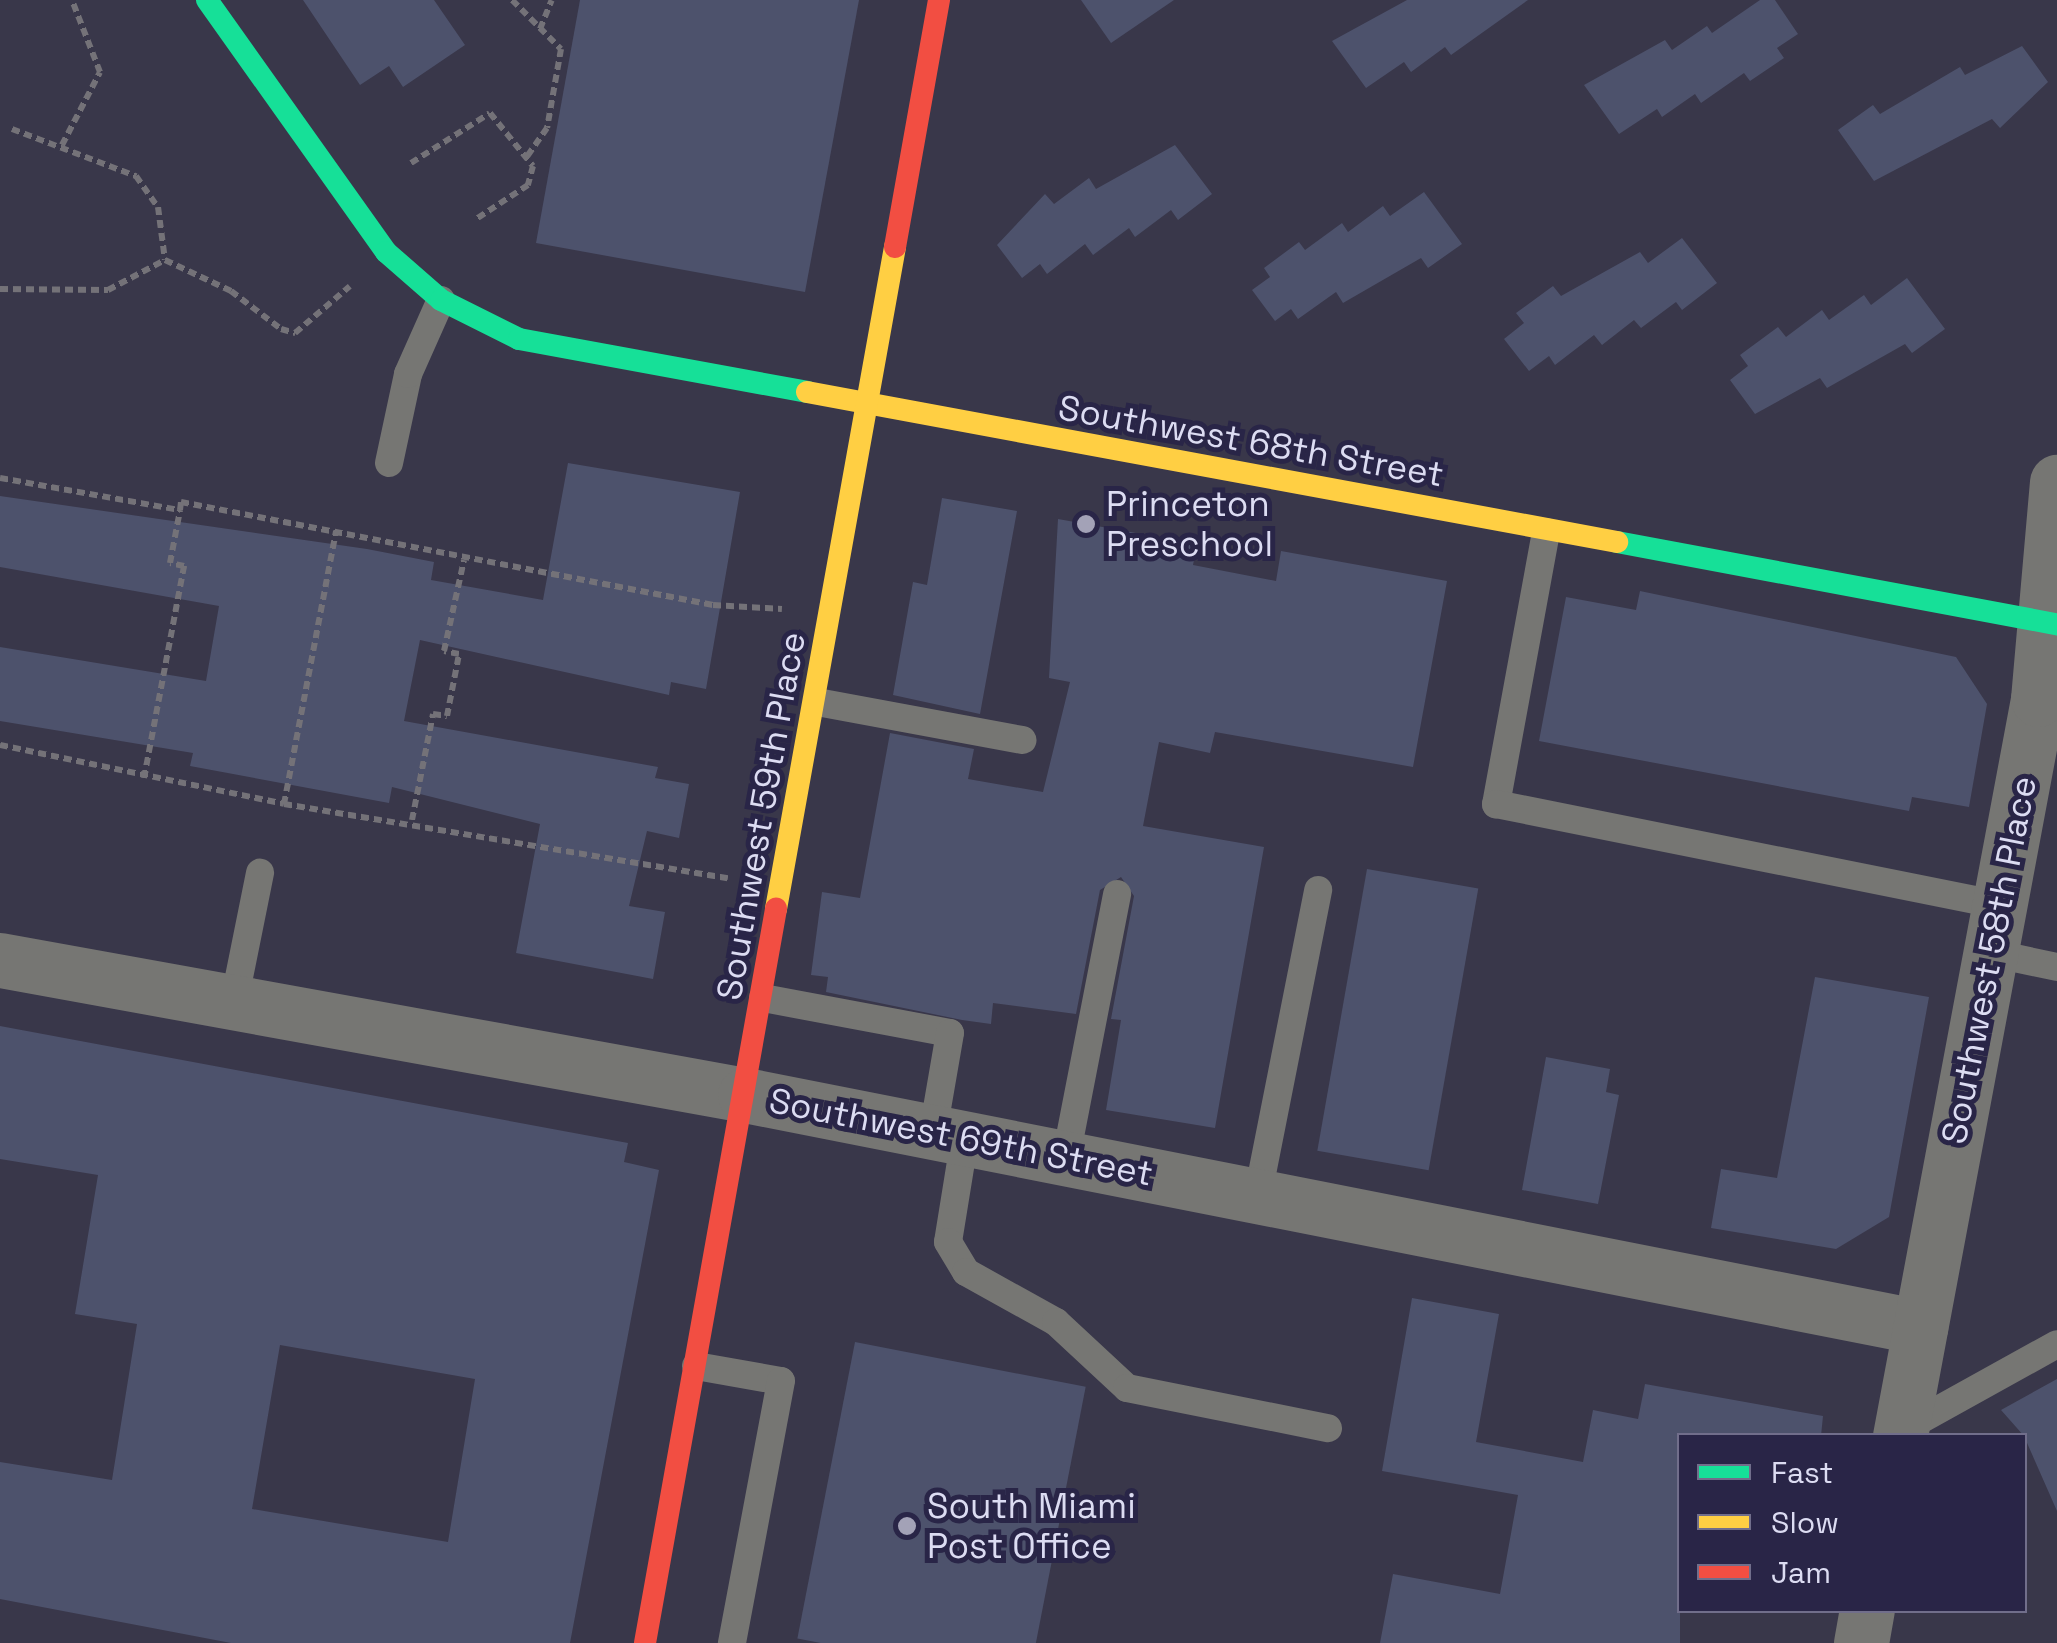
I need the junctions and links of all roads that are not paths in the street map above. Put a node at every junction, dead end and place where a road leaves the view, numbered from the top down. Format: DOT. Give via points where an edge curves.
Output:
graph roads {
  1 [pos="207,0"];
  2 [pos="939,0"];
  3 [pos="441,300"];
  4 [pos="869,406"];
  5 [pos="390,463"];
  6 [pos="2057,482"];
  7 [pos="1546,532"];
  8 [pos="2050,622"];
  9 [pos="818,702"];
  10 [pos="1023,740"];
  11 [pos="260,874"];
  12 [pos="1318,890"];
  13 [pos="1117,894"];
  14 [pos="1996,929"];
  15 [pos="0,960"];
  16 [pos="2057,967"];
  17 [pos="763,998"];
  18 [pos="234,1002"];
  19 [pos="745,1094"];
  20 [pos="949,1134"];
  21 [pos="1066,1158"];
  22 [pos="1258,1194"];
  23 [pos="1920,1326"];
  24 [pos="2057,1344"];
  25 [pos="696,1366"];
  26 [pos="1328,1428"];
  27 [pos="1900,1433"];
  28 [pos="1866,1613"];
  29 [pos="646,1643"];
  30 [pos="732,1643"];
  31 [pos="1861,1643"];
  1 -- 3 [label="street, Southwest 68th Street" via="366,228"];
  2 -- 4 [label="street, Southwest 59th Place"];
  3 -- 4 [label="street, Southwest 68th Street" via="548,348"];
  3 -- 5 [label="lane" via="408,374"];
  4 -- 7 [label="street, Southwest 68th Street"];
  4 -- 9 [label="street, Southwest 59th Place"];
  6 -- 8 [label="street, Southwest 58th Place"];
  7 -- 8 [label="street, Southwest 68th Street"];
  7 -- 14 [label="lane" via="1496,804"];
  8 -- 14 [label="street, Southwest 58th Place"];
  9 -- 10 [label="lane"];
  9 -- 17 [label="street, Southwest 59th Place"];
  11 -- 18 [label="lane"];
  12 -- 22 [label="lane"];
  13 -- 21 [label="lane"];
  14 -- 16 [label="lane"];
  14 -- 23 [label="street, Southwest 58th Place"];
  15 -- 18 [label="street, Southwest 69th Street"];
  17 -- 19 [label="street, Southwest 59th Place"];
  17 -- 20 [label="lane" via="950,1033"];
  18 -- 19 [label="street, Southwest 69th Street"];
  19 -- 20 [label="street, Southwest 69th Street"];
  19 -- 25 [label="street, Southwest 59th Place"];
  20 -- 21 [label="street, Southwest 69th Street"];
  20 -- 26 [label="lane" via="948,1242 966,1272 1056,1322 1126,1388"];
  21 -- 22 [label="street, Southwest 69th Street"];
  22 -- 23 [label="street, Southwest 69th Street"];
  23 -- 27 [label="street, Southwest 58th Place"];
  24 -- 27 [label="lane"];
  25 -- 29 [label="street, Southwest 59th Place"];
  25 -- 30 [label="lane" via="781,1381"];
  28 -- 31 [label="street"];
}
